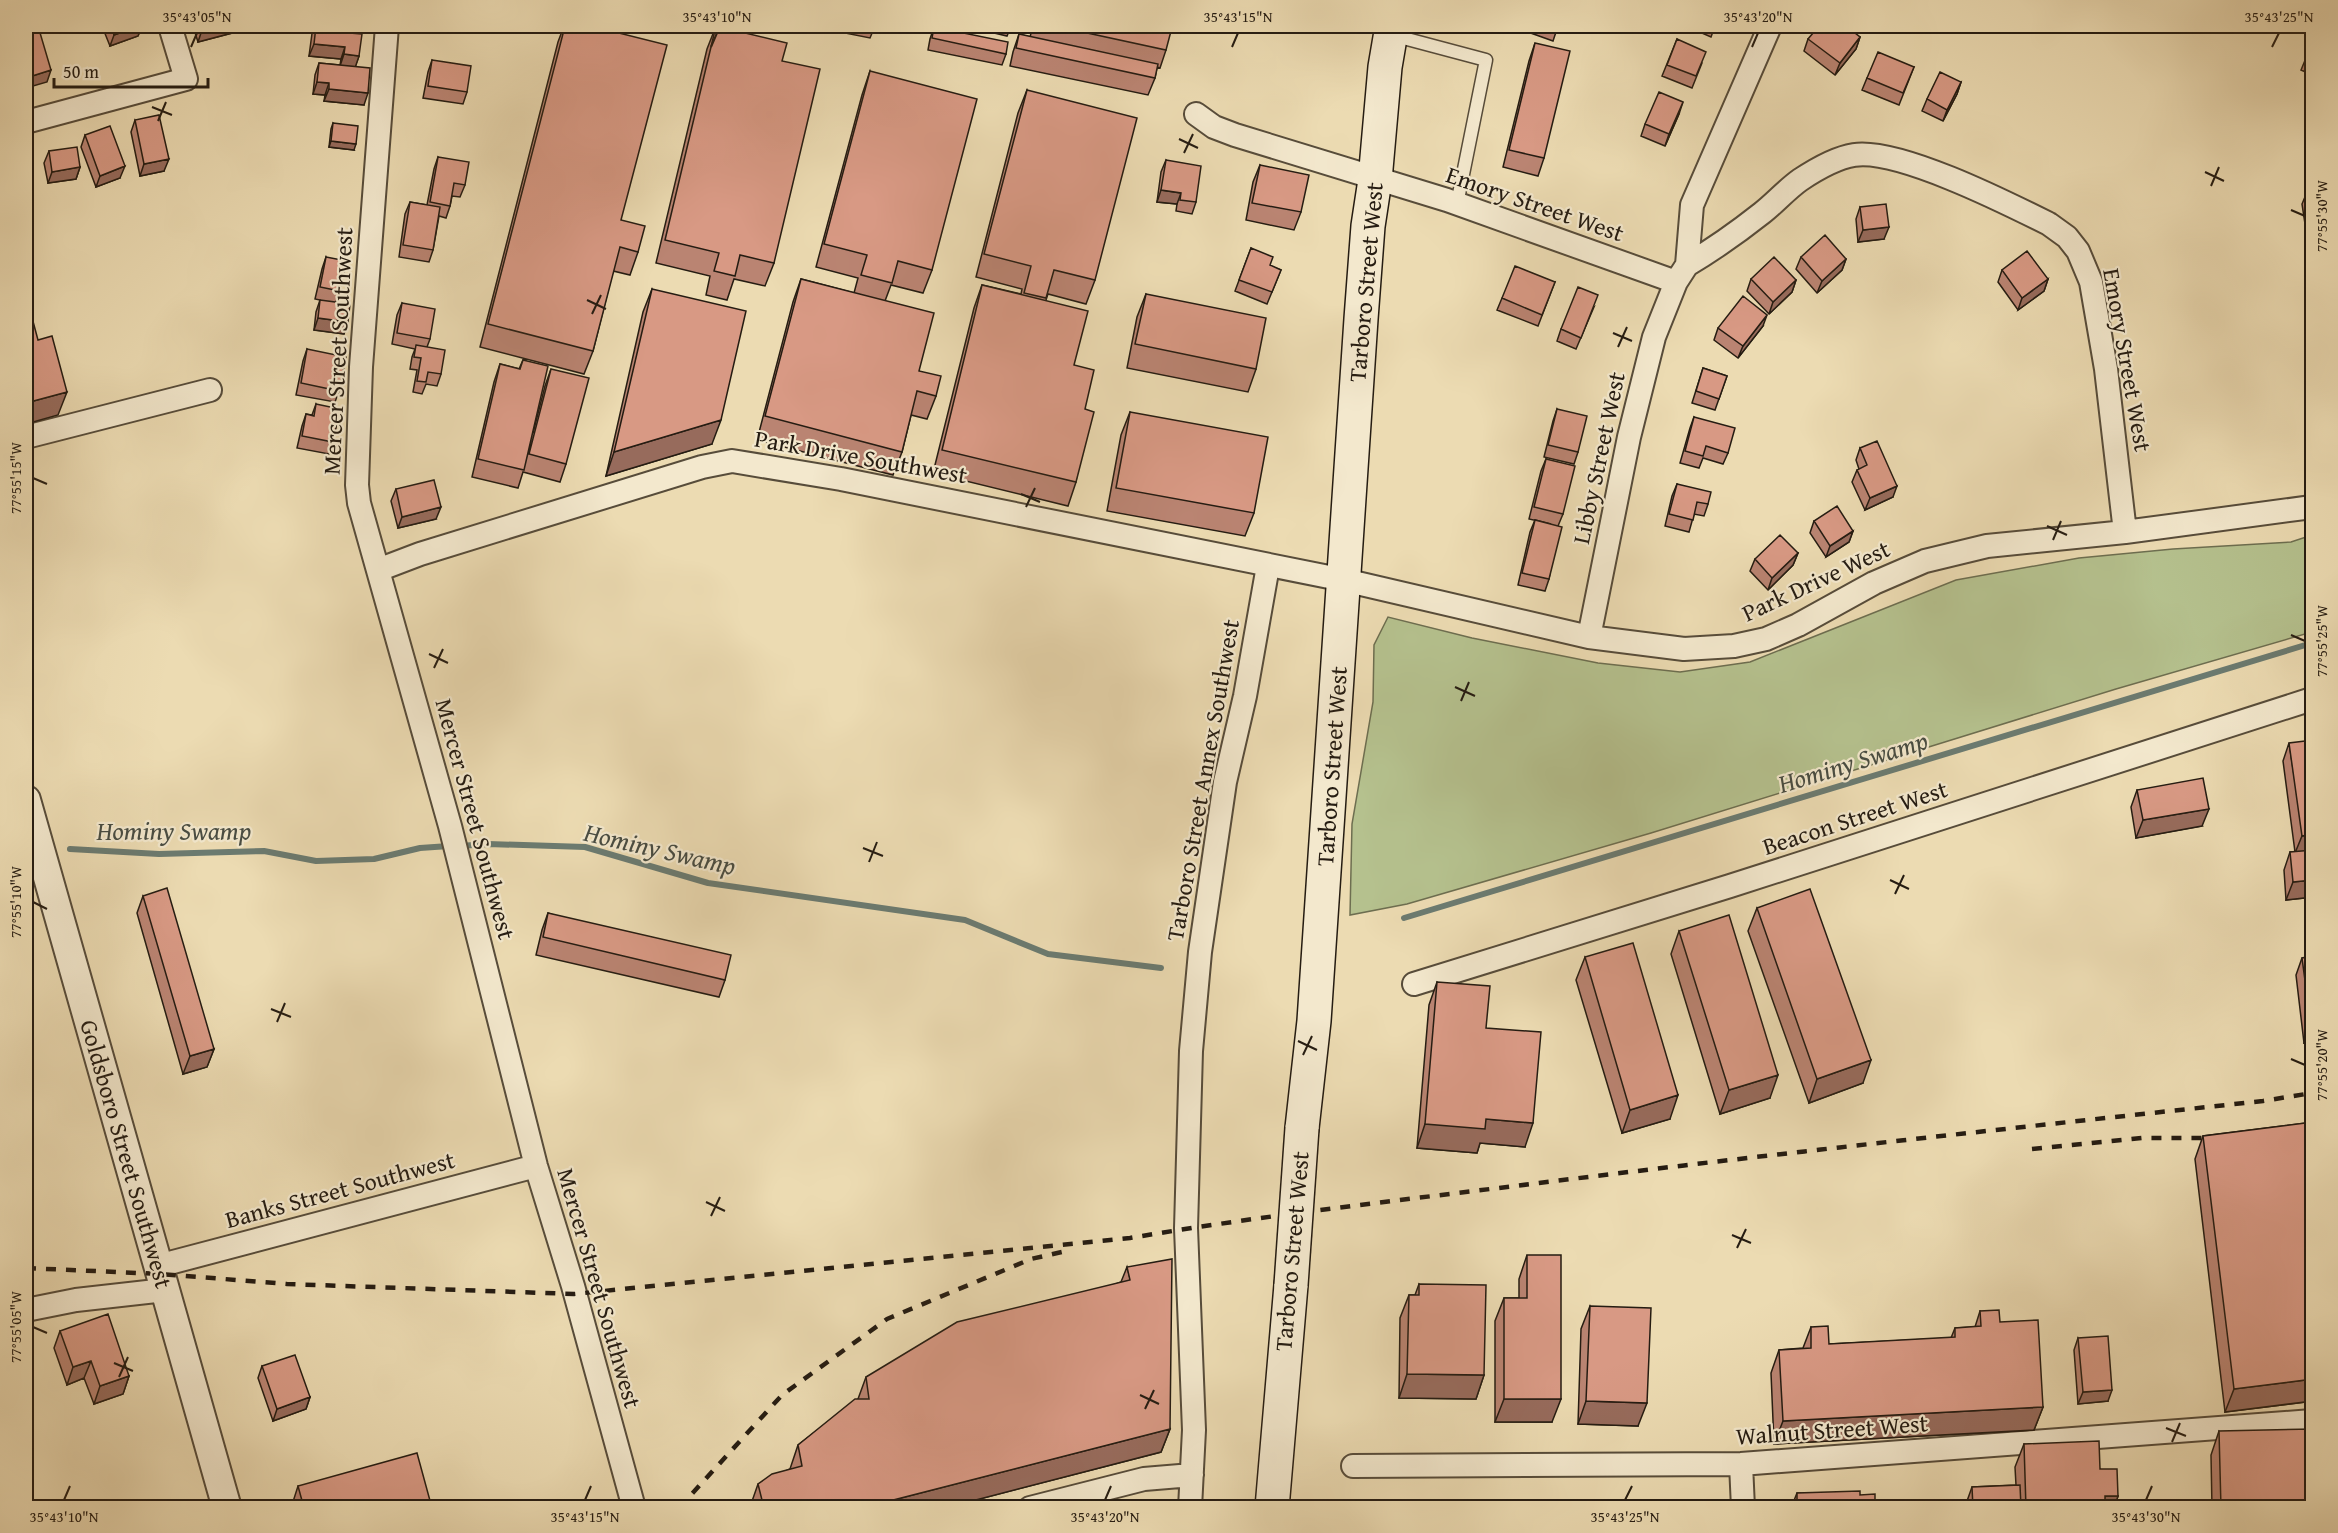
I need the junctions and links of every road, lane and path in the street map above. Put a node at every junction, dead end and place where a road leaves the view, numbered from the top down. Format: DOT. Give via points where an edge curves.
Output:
graph roads {
  1 [pos="170,26"];
  2 [pos="387,26"];
  3 [pos="1770,26"];
  4 [pos="1391,30"];
  5 [pos="1196,114"];
  6 [pos="26,122"];
  7 [pos="1375,180"];
  8 [pos="1457,204"];
  9 [pos="1682,273"];
  10 [pos="210,390"];
  11 [pos="26,437"];
  12 [pos="2313,507"];
  13 [pos="2125,532"];
  14 [pos="1268,566"];
  15 [pos="378,570"];
  16 [pos="1344,580"];
  17 [pos="1589,637"];
  18 [pos="2313,699"];
  19 [pos="26,800"];
  20 [pos="1414,984"];
  21 [pos="536,1166"];
  22 [pos="162,1278"];
  23 [pos="26,1310"];
  24 [pos="2313,1421"];
  25 [pos="1741,1464"];
  26 [pos="1353,1466"];
  27 [pos="1192,1475"];
  28 [pos="227,1508"];
  29 [pos="634,1508"];
  30 [pos="1030,1508"];
  31 [pos="1190,1508"];
  32 [pos="1272,1508"];
  33 [pos="1743,1508"];
  1 -- 6 [label="street" via="186,79"];
  2 -- 15 [label="street, Mercer Street Southwest" via="361,367 357,485"];
  3 -- 9 [label="street, Libby Street West" via="1692,205"];
  4 -- 7 [label="main road, Tarboro Street West"];
  4 -- 8 [label="lane" via="1486,60"];
  5 -- 7 [label="street, Emory Street West" via="1235,135"];
  7 -- 8 [label="street, Emory Street West"];
  7 -- 16 [label="main road, Tarboro Street West" via="1360,319"];
  8 -- 9 [label="street, Emory Street West"];
  9 -- 13 [label="street, Emory Street West" via="1799,181 1854,155 1878,156 1929,170 2049,224 2078,251 2091,282 2106,369"];
  9 -- 17 [label="street, Libby Street West" via="1654,337 1629,437"];
  10 -- 11 [label="street"];
  12 -- 13 [label="street, Park Drive West"];
  13 -- 17 [label="street, Park Drive West" via="1987,546 1944,556 1874,583 1766,639 1734,646 1684,649"];
  14 -- 15 [label="street, Park Drive Southwest" via="841,479 732,461 431,550"];
  14 -- 16 [label="street, Park Drive Southwest"];
  14 -- 27 [label="street, Tarboro Street Annex Southwest" via="1223,793 1200,952 1191,1051 1186,1228 1194,1430"];
  15 -- 21 [label="street, Mercer Street Southwest" via="450,826"];
  16 -- 17 [label="street, Park Drive West"];
  16 -- 32 [label="main road, Tarboro Street West, bridge" via="1314,1021"];
  18 -- 20 [label="street, Beacon Street West"];
  19 -- 22 [label="street, Goldsboro Street Southwest"];
  21 -- 22 [label="street, Banks Street Southwest"];
  21 -- 29 [label="street, Mercer Street Southwest"];
  22 -- 23 [label="street, Banks Street Southwest"];
  22 -- 28 [label="street, Goldsboro Street Southwest"];
  24 -- 25 [label="street, Walnut Street West"];
  25 -- 26 [label="street, Walnut Street West"];
  25 -- 33 [label="street"];
  27 -- 30 [label="street" via="1144,1479"];
  27 -- 31 [label="street, Tarboro Street Annex Southwest"];
}
